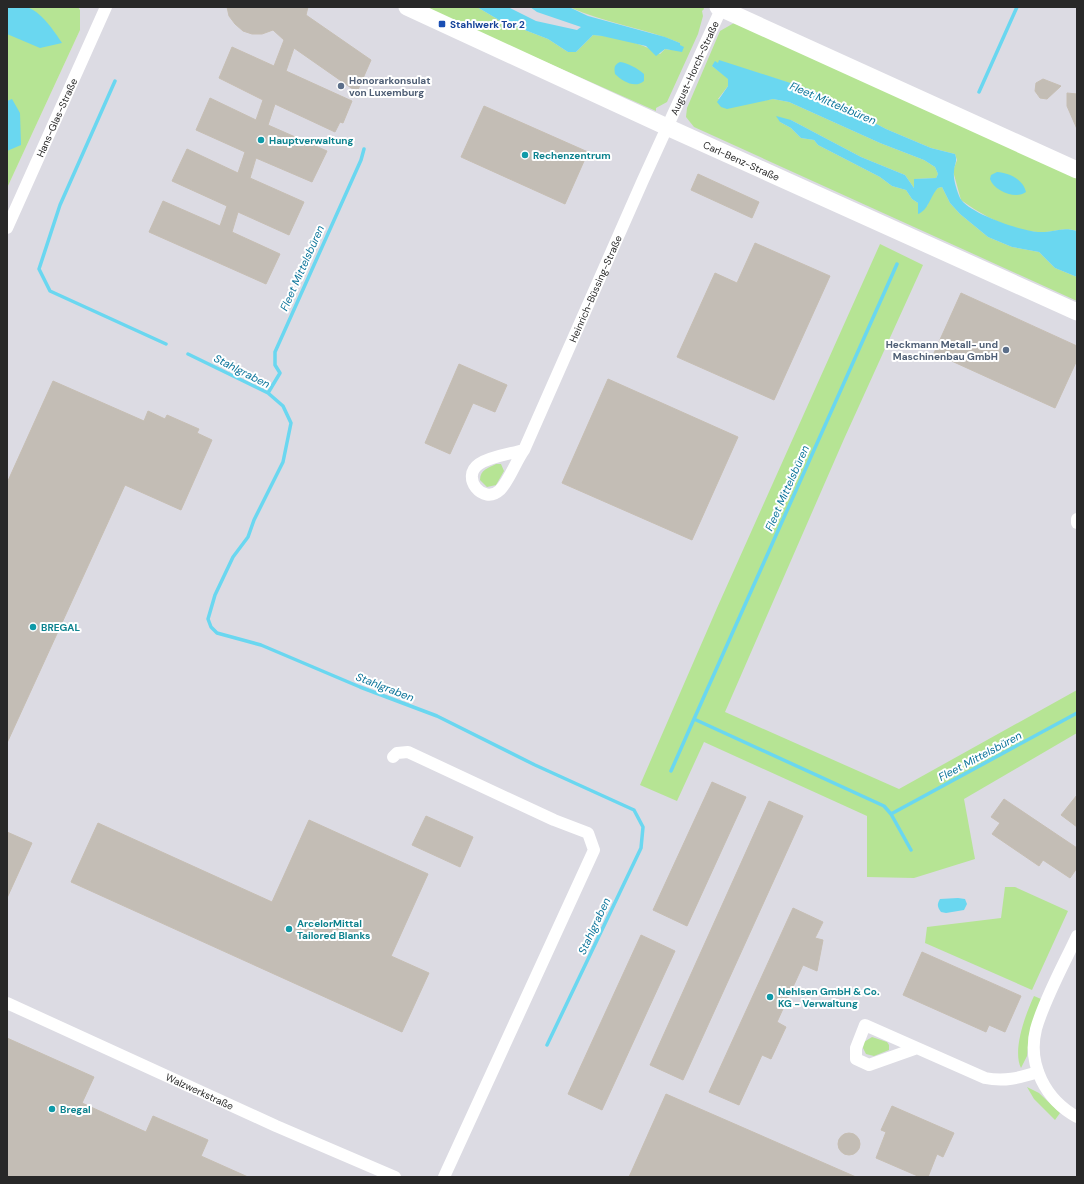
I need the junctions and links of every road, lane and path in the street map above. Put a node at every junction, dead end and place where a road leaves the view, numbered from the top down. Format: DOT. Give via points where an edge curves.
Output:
graph roads {
  1 [pos="106,7"];
  2 [pos="407,7"];
  3 [pos="720,8"];
  4 [pos="667,127"];
  5 [pos="1077,170"];
  6 [pos="7,228"];
  7 [pos="1077,312"];
  8 [pos="524,450"];
  9 [pos="1077,519"];
  10 [pos="1077,523"];
  11 [pos="393,757"];
  12 [pos="1077,936"];
  13 [pos="7,1002"];
  14 [pos="917,1048"];
  15 [pos="1038,1072"];
  16 [pos="1077,1117"];
  17 [pos="395,1177"];
  18 [pos="444,1177"];
  1 -- 6 [label="street, Hans-Glas-Straße"];
  2 -- 4 [label="street, Carl-Benz-Straße"];
  3 -- 4 [label="street, August-Horch-Straße"];
  3 -- 5 [label="street"];
  4 -- 7 [label="street, Carl-Benz-Straße"];
  4 -- 8 [label="street, Heinrich-Büssing-Straße"];
  9 -- 10 [label="street"];
  11 -- 18 [label="street" via="397,753 408,752 554,820 588,833 594,850"];
  12 -- 15 [label="street" via="1036,1029 1034,1047"];
  13 -- 17 [label="street, Walzwerkstraße" via="276,1126"];
  14 -- 14 [label="street" via="865,1026 856,1048 856,1059 869,1065"];
  14 -- 15 [label="street" via="984,1078 999,1081 1022,1078"];
  15 -- 16 [label="street" via="1051,1096"];
}
